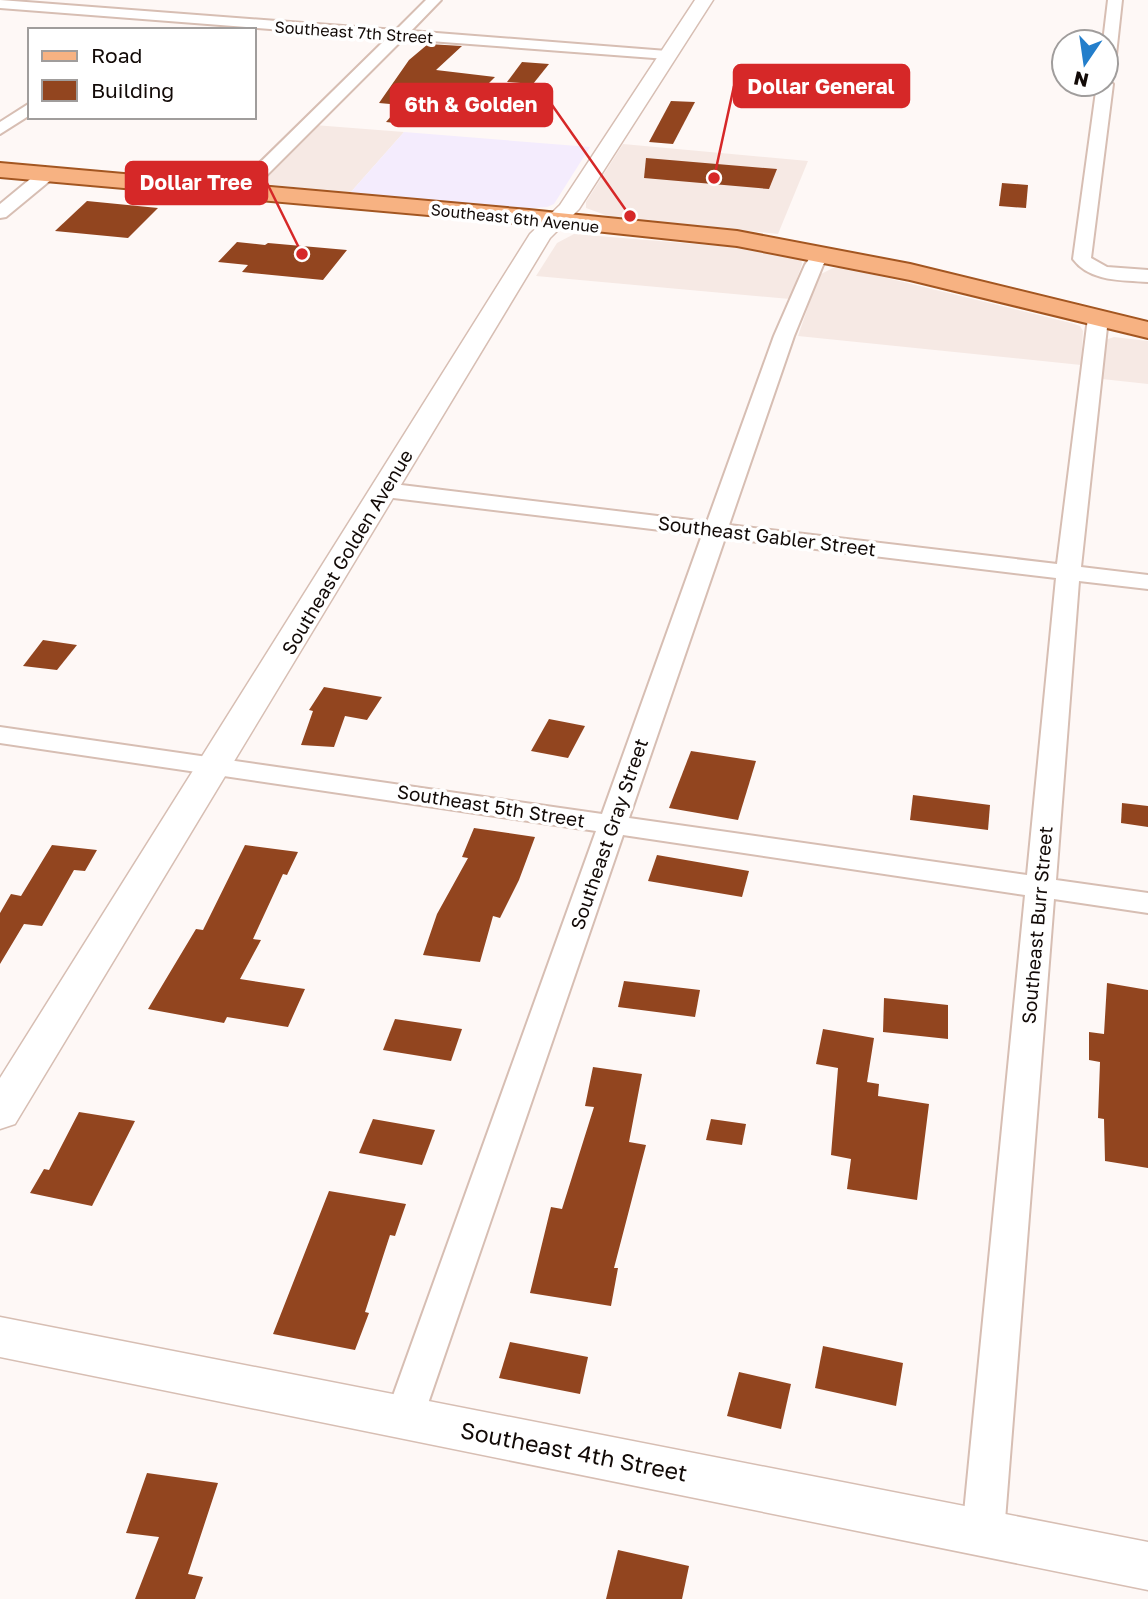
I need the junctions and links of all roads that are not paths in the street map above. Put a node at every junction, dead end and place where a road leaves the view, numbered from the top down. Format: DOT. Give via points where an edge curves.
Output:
graph roads {
  1 [pos="175,0"];
  2 [pos="434,0"];
  3 [pos="704,0"];
  4 [pos="1096,0"];
  5 [pos="1114,1"];
  6 [pos="0,4"];
  7 [pos="153,16"];
  8 [pos="136,28"];
  9 [pos="1111,28"];
  10 [pos="398,35"];
  11 [pos="667,55"];
  12 [pos="1103,98"];
  13 [pos="28,109"];
  14 [pos="0,130"];
  15 [pos="0,170"];
  16 [pos="46,175"];
  17 [pos="239,193"];
  18 [pos="0,213"];
  19 [pos="555,221"];
  20 [pos="822,253"];
  21 [pos="1148,276"];
  22 [pos="1098,318"];
  23 [pos="1148,330"];
  24 [pos="385,490"];
  25 [pos="716,528"];
  26 [pos="1068,573"];
  27 [pos="1148,582"];
  28 [pos="0,735"];
  29 [pos="216,766"];
  30 [pos="613,824"];
  31 [pos="1041,887"];
  32 [pos="1148,903"];
  33 [pos="0,1113"];
  34 [pos="0,1336"];
  35 [pos="404,1418"];
  36 [pos="983,1533"];
  37 [pos="1148,1566"];
  1 -- 7 [label="street"];
  2 -- 10 [label="street"];
  3 -- 11 [label="street, Southeast Golden Avenue"];
  4 -- 5 [label="street"];
  5 -- 9 [label="street"];
  6 -- 7 [label="street, Southeast 7th Street"];
  7 -- 8 [label="street"];
  7 -- 10 [label="street, Southeast 7th Street"];
  10 -- 11 [label="street, Southeast 7th Street"];
  10 -- 17 [label="street"];
  11 -- 19 [label="street, Southeast Golden Avenue" via="576,198"];
  12 -- 21 [label="street" via="1082,259 1090,267"];
  13 -- 14 [label="street"];
  15 -- 16 [label="main road, Southeast 6th Avenue"];
  16 -- 17 [label="main road, Southeast 6th Avenue"];
  16 -- 18 [label="street"];
  17 -- 19 [label="main road, Southeast 6th Avenue"];
  19 -- 20 [label="main road, Southeast 6th Avenue" via="739,239"];
  19 -- 24 [label="street, Southeast Golden Avenue" via="541,234"];
  20 -- 22 [label="main road, Southeast 6th Avenue"];
  20 -- 25 [label="street, Southeast Gray Street" via="787,327"];
  22 -- 23 [label="main road, Southeast 6th Avenue"];
  22 -- 26 [label="street, Southeast Burr Street"];
  24 -- 25 [label="street, Southeast Gabler Street"];
  24 -- 29 [label="street, Southeast Golden Avenue"];
  25 -- 26 [label="street, Southeast Gabler Street"];
  25 -- 30 [label="street, Southeast Gray Street"];
  26 -- 27 [label="street, Southeast Gabler Street"];
  26 -- 31 [label="street, Southeast Burr Street"];
  28 -- 29 [label="street, Southeast 5th Street"];
  29 -- 30 [label="street, Southeast 5th Street"];
  29 -- 33 [label="street, Southeast Golden Avenue"];
  30 -- 31 [label="street, Southeast 5th Street"];
  30 -- 35 [label="street, Southeast Gray Street"];
  31 -- 32 [label="street, Southeast 5th Street"];
  31 -- 36 [label="street, Southeast Burr Street"];
  34 -- 35 [label="street, Southeast 4th Street"];
  35 -- 36 [label="street, Southeast 4th Street"];
  36 -- 37 [label="street, Southeast 4th Street"];
}
